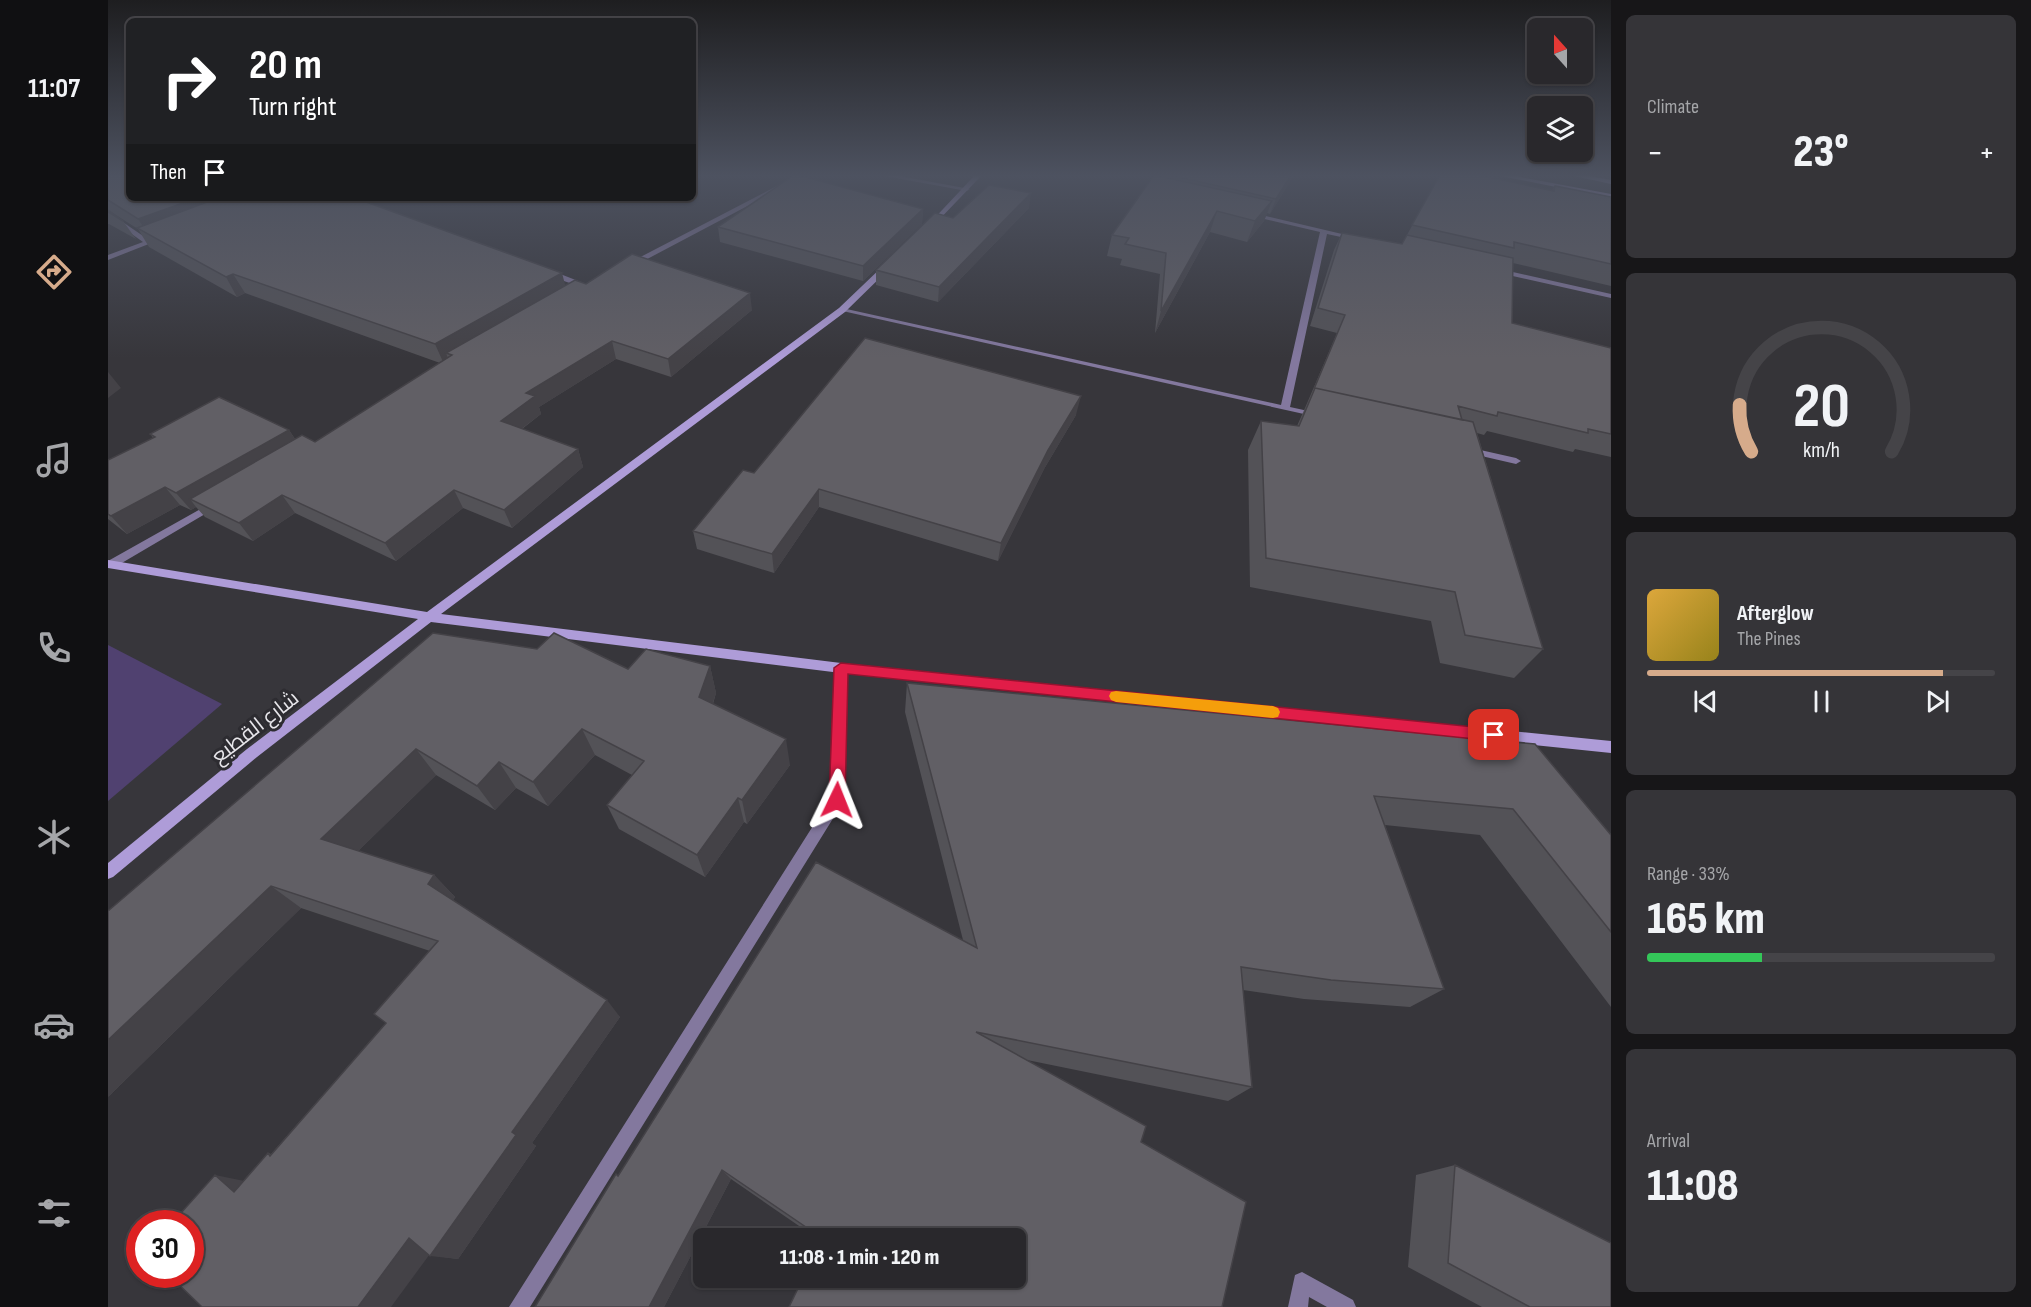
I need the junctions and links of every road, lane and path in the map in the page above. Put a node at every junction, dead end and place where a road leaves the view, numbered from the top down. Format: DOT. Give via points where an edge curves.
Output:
graph roads {
  1 [pos="139,236"];
  2 [pos="165,236"];
  3 [pos="685,236"];
  4 [pos="1323,236"];
  5 [pos="1344,236"];
  6 [pos="1359,239"];
  7 [pos="148,242"];
  8 [pos="108,258"];
  9 [pos="892,262"];
  10 [pos="1485,267"];
  11 [pos="543,270"];
  12 [pos="619,270"];
  13 [pos="599,281"];
  14 [pos="1611,296"];
  15 [pos="843,310"];
  16 [pos="1285,408"];
  17 [pos="1332,418"];
  18 [pos="1459,448"];
  19 [pos="1516,461"];
  20 [pos="225,498"];
  21 [pos="110,564"];
  22 [pos="429,617"];
  23 [pos="841,668"];
  24 [pos="1611,747"];
  25 [pos="108,872"];
  26 [pos="519,1307"];
  27 [pos="1298,1307"];
  28 [pos="1346,1307"];
  1 -- 7 [label="street"];
  2 -- 7 [label="street"];
  3 -- 12 [label="street"];
  4 -- 16 [label="street"];
  5 -- 6 [label="street"];
  7 -- 8 [label="street"];
  9 -- 15 [label="street, شارع القطيع"];
  10 -- 14 [label="street"];
  11 -- 13 [label="street" via="585,289"];
  15 -- 16 [label="street"];
  15 -- 22 [label="street, شارع القطيع"];
  16 -- 17 [label="street"];
  18 -- 19 [label="street"];
  20 -- 21 [label="street"];
  21 -- 22 [label="street"];
  22 -- 23 [label="street"];
  22 -- 25 [label="street, شارع القطيع" via="252,753"];
  23 -- 24 [label="street"];
  23 -- 26 [label="street" via="837,800"];
  27 -- 28 [label="street" via="1302,1282"];
}
